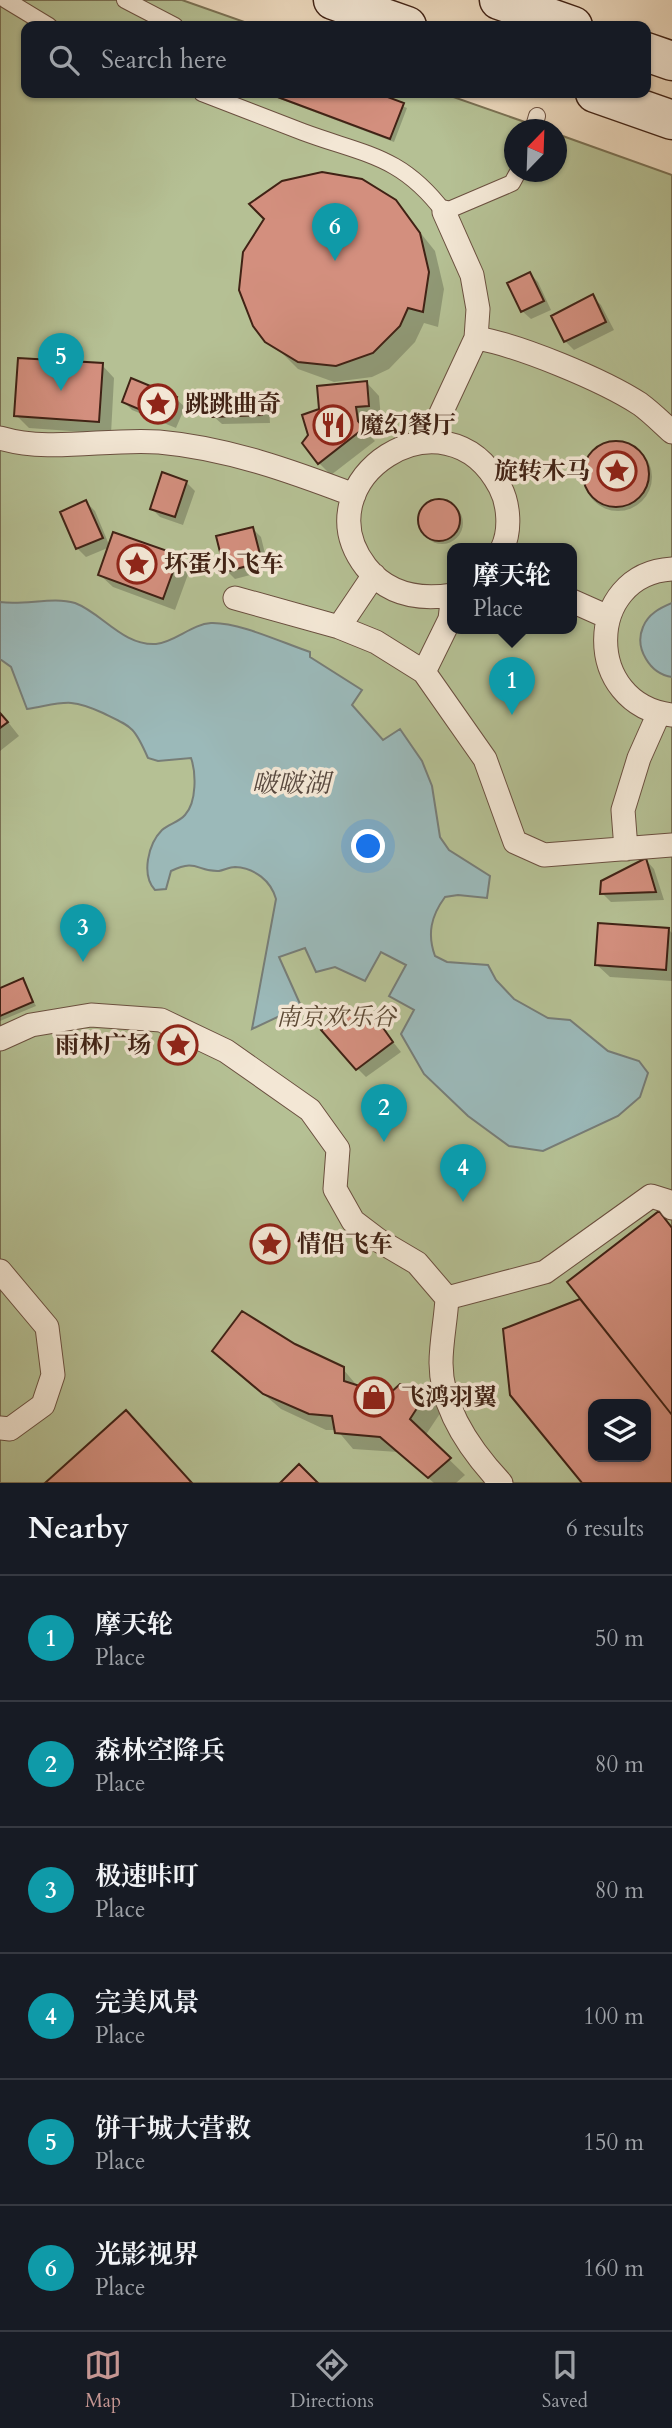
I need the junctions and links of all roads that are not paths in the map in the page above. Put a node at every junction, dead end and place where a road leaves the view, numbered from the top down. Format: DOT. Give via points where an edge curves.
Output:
graph roads {
  1 [pos="6,0"];
  2 [pos="125,0"];
  3 [pos="332,0"];
  4 [pos="499,0"];
  5 [pos="41,21"];
  6 [pos="165,21"];
  7 [pos="393,21"];
  8 [pos="559,21"];
  9 [pos="651,54"];
  10 [pos="672,61"];
  11 [pos="215,98"];
  12 [pos="609,98"];
  13 [pos="672,120"];
  14 [pos="513,182"];
  15 [pos="444,212"];
  16 [pos="476,338"];
  17 [pos="672,432"];
  18 [pos="0,438"];
  19 [pos="428,441"];
  20 [pos="354,495"];
  21 [pos="503,543"];
  22 [pos="672,569"];
  23 [pos="374,575"];
  24 [pos="447,596"];
  25 [pos="235,598"];
  26 [pos="577,603"];
  27 [pos="608,617"];
  28 [pos="447,625"];
  29 [pos="339,627"];
  30 [pos="424,672"];
  31 [pos="666,714"];
  32 [pos="672,845"];
  33 [pos="626,849"];
  34 [pos="0,1039"];
  35 [pos="672,1208"];
  36 [pos="0,1271"];
  37 [pos="447,1297"];
  38 [pos="0,1428"];
  39 [pos="501,1483"];
  1 -- 5 [label="lane"];
  2 -- 6 [label="lane"];
  3 -- 7 [label="main road"];
  4 -- 8 [label="main road"];
  9 -- 10 [label="main road"];
  11 -- 15 [label="lane" via="369,152 407,172"];
  12 -- 13 [label="main road"];
  14 -- 15 [label="lane"];
  15 -- 16 [label="street" via="472,275 478,309"];
  16 -- 17 [label="street" via="534,355 589,379 640,404"];
  16 -- 19 [label="street"];
  18 -- 20 [label="street" via="36,445 157,442 213,449"];
  19 -- 20 [label="street" via="404,445 382,456 365,473"];
  19 -- 21 [label="street" via="453,445 475,456 493,473 504,495 508,520"];
  20 -- 23 [label="street" via="350,520 354,544"];
  22 -- 27 [label="street" via="638,579 620,596"];
  23 -- 24 [label="street" via="405,595"];
  23 -- 29 [label="street"];
  25 -- 29 [label="street"];
  26 -- 27 [label="street"];
  27 -- 31 [label="street" via="604,641 608,665 619,687 637,703"];
  28 -- 30 [label="street"];
  29 -- 30 [label="street" via="376,642"];
  30 -- 33 [label="street" via="485,759 515,842 544,855"];
  31 -- 33 [label="street" via="639,758 623,810"];
  32 -- 33 [label="street"];
  34 -- 37 [label="street" via="31,1025 91,1015 161,1020 226,1051 310,1110 338,1149 335,1189 353,1221 417,1263"];
  35 -- 37 [label="street" via="651,1195 545,1272"];
  36 -- 38 [label="street" via="47,1327 53,1374 43,1405 10,1429"];
  37 -- 39 [label="street" via="441,1362 445,1397 478,1458"];
}
